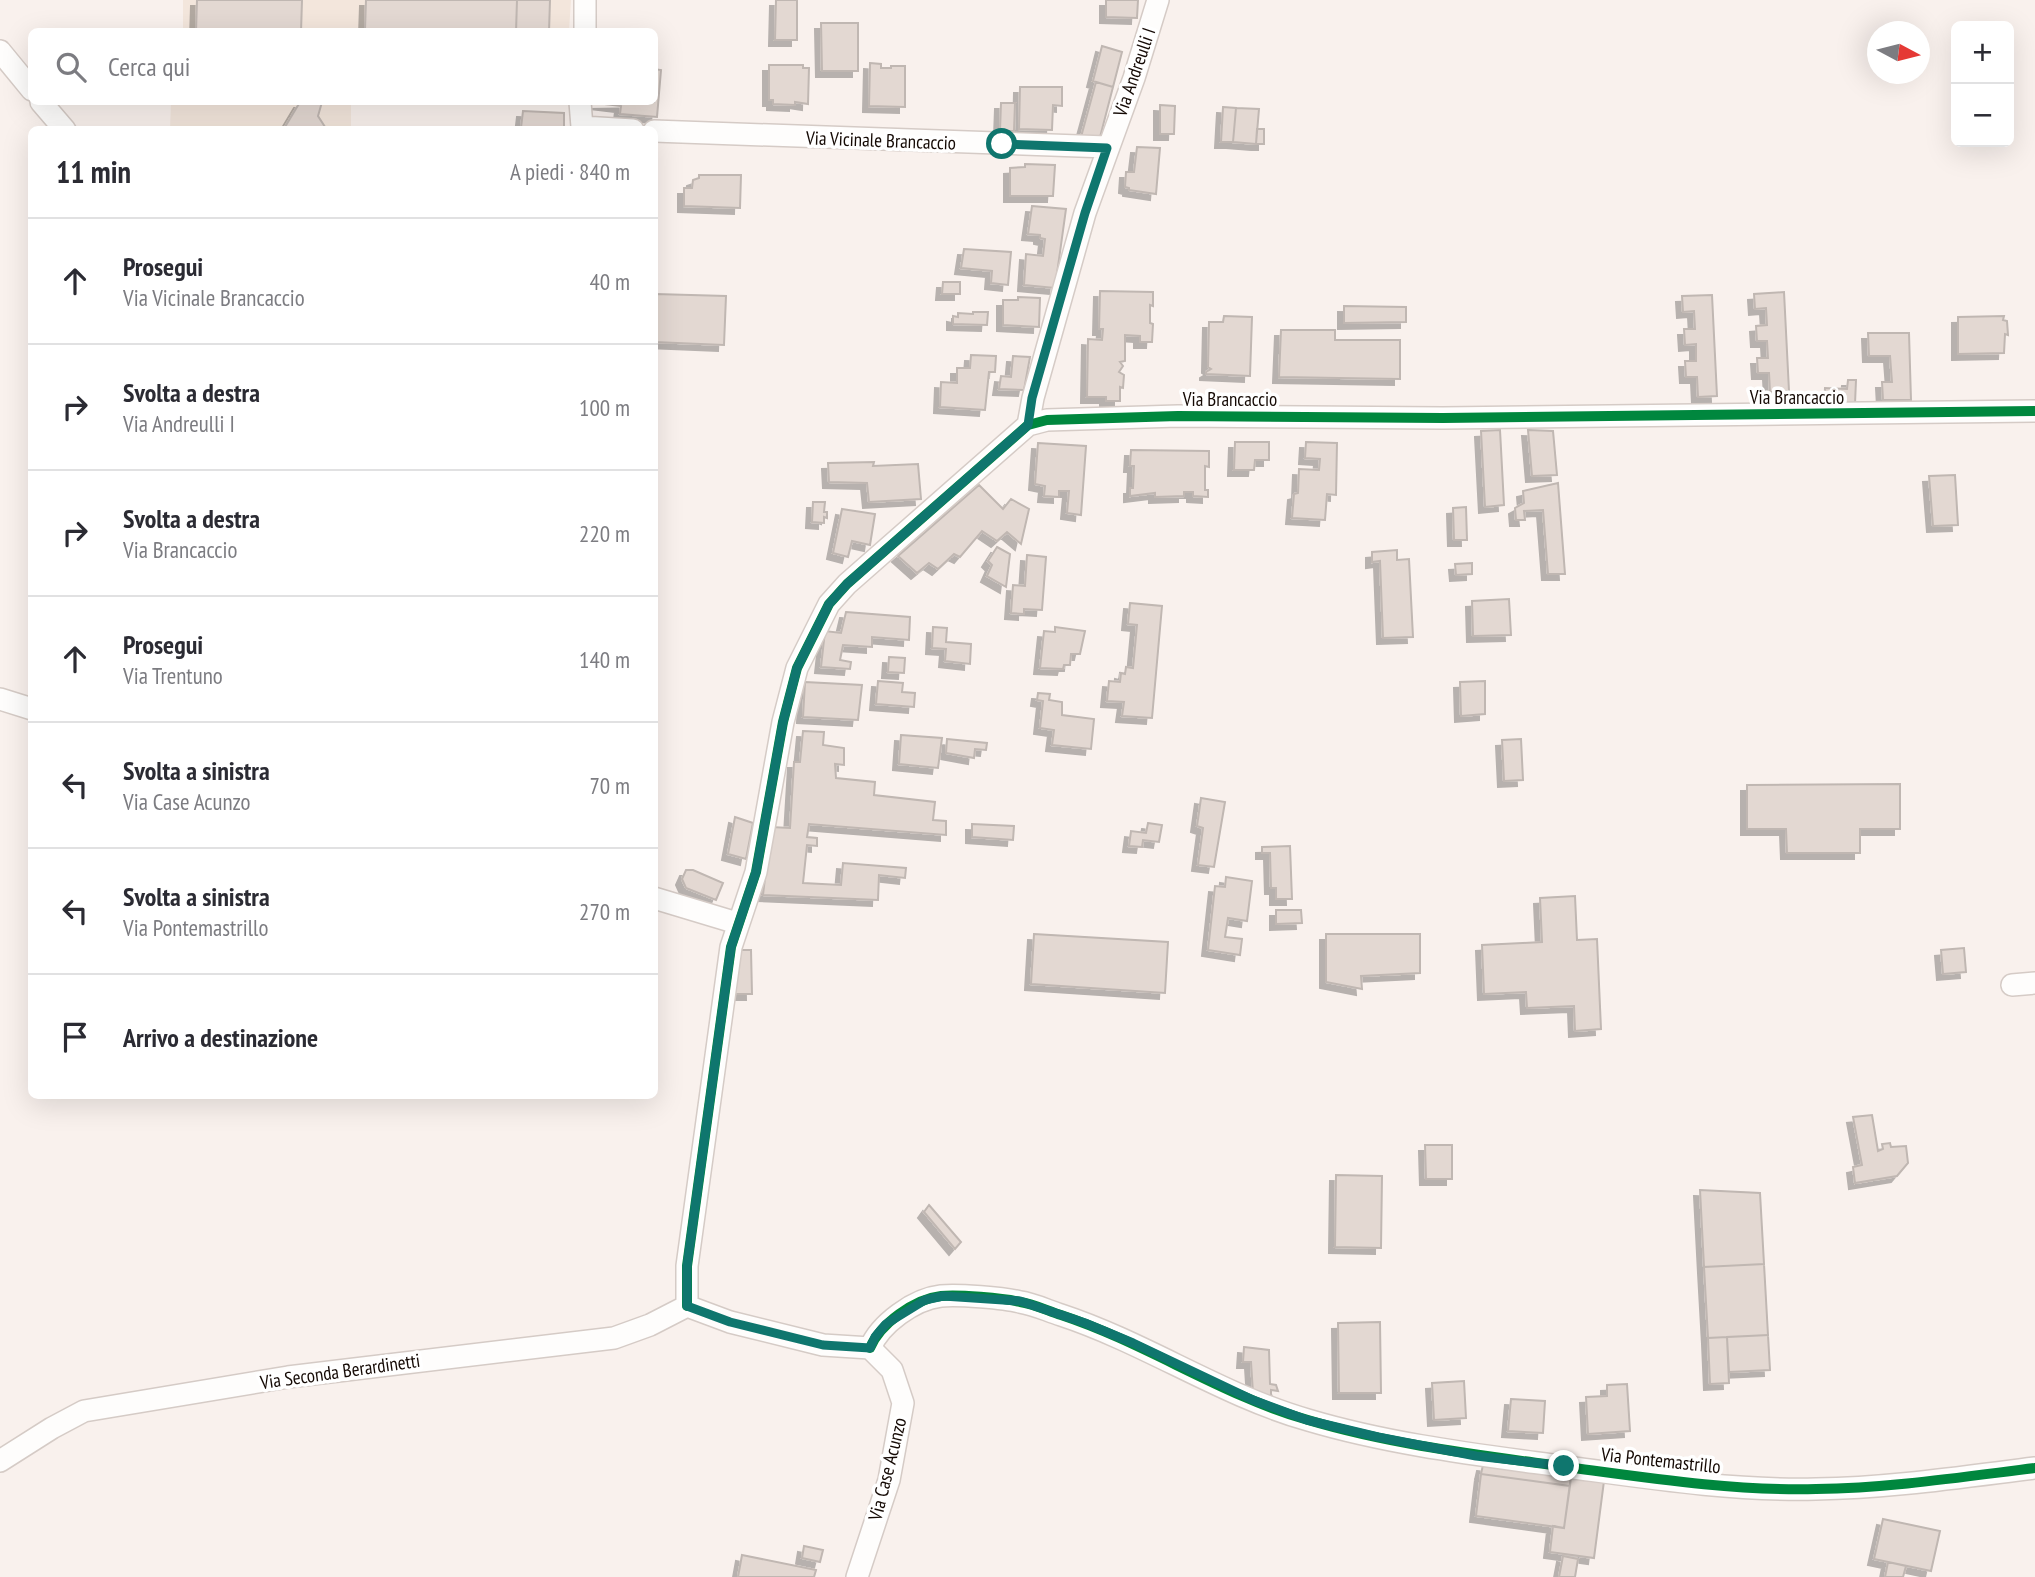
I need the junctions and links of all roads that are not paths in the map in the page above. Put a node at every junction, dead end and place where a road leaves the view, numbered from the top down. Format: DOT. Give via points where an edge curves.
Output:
graph roads {
  1 [pos="585,0"];
  2 [pos="1158,0"];
  3 [pos="584,28"];
  4 [pos="0,51"];
  5 [pos="28,85"];
  6 [pos="44,105"];
  7 [pos="580,105"];
  8 [pos="62,126"];
  9 [pos="582,126"];
  10 [pos="658,131"];
  11 [pos="1107,148"];
  12 [pos="2035,411"];
  13 [pos="1028,425"];
  14 [pos="0,699"];
  15 [pos="28,708"];
  16 [pos="658,899"];
  17 [pos="737,923"];
  18 [pos="2035,983"];
  19 [pos="2012,985"];
  20 [pos="687,1306"];
  21 [pos="870,1348"];
  22 [pos="0,1461"];
  23 [pos="2035,1468"];
  24 [pos="857,1577"];
  1 -- 3 [label="street"];
  2 -- 11 [label="street, Via Andreulli I"];
  4 -- 5 [label="street"];
  6 -- 8 [label="street"];
  7 -- 9 [label="street"];
  10 -- 11 [label="street, Via Vicinale Brancaccio"];
  11 -- 13 [label="street, Via Andreulli I" via="1032,398"];
  12 -- 13 [label="street, Via Brancaccio" via="1443,418 1178,416 1047,420"];
  13 -- 17 [label="street" via="829,604 797,668 756,872"];
  14 -- 15 [label="street"];
  16 -- 17 [label="street"];
  17 -- 20 [label="street" via="687,1266"];
  18 -- 19 [label="street"];
  20 -- 21 [label="street" via="730,1322 823,1345"];
  20 -- 22 [label="street, Via Seconda Berardinetti" via="614,1338 288,1377 84,1411"];
  21 -- 23 [label="street, Via Pontemastrillo" via="886,1324 925,1300 943,1296 1020,1301 1085,1323 1307,1420 1476,1456 1764,1489 1867,1487"];
  21 -- 24 [label="street, Via Case Acunzo" via="892,1370 903,1403 889,1480"];
}
